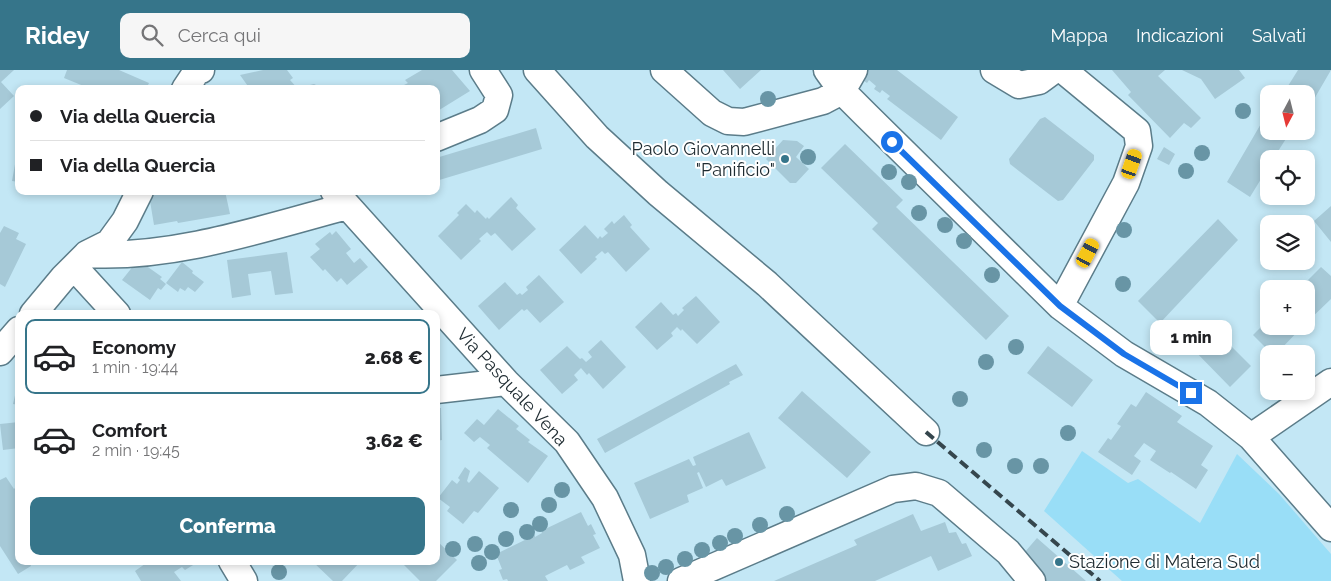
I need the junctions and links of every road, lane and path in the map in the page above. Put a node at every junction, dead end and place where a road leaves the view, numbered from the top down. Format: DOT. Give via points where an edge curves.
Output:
graph roads {
  1 [pos="201,70"];
  2 [pos="483,70"];
  3 [pos="537,70"];
  4 [pos="664,70"];
  5 [pos="827,70"];
  6 [pos="994,70"];
  7 [pos="1054,70"];
  8 [pos="1062,70"];
  9 [pos="848,80"];
  10 [pos="188,85"];
  11 [pos="440,136"];
  12 [pos="138,195"];
  13 [pos="340,199"];
  14 [pos="75,266"];
  15 [pos="1060,306"];
  16 [pos="36,310"];
  17 [pos="114,310"];
  18 [pos="15,335"];
  19 [pos="0,352"];
  20 [pos="506,382"];
  21 [pos="1331,382"];
  22 [pos="440,390"];
  23 [pos="926,432"];
  24 [pos="1251,437"];
  25 [pos="1331,527"];
  26 [pos="234,565"];
  27 [pos="244,581"];
  28 [pos="637,581"];
  29 [pos="681,581"];
  30 [pos="1032,581"];
  1 -- 10 [label="street"];
  2 -- 11 [label="street" via="499,94 495,110 480,120"];
  3 -- 23 [label="street" via="596,137 767,284"];
  4 -- 9 [label="street" via="712,113 728,121 744,122 823,101"];
  5 -- 9 [label="street"];
  6 -- 7 [label="street" via="1019,86 1039,81"];
  8 -- 15 [label="street" via="1137,131 1139,146 1126,183"];
  9 -- 15 [label="street" via="864,114"];
  12 -- 14 [label="street" via="109,243"];
  13 -- 14 [label="street" via="194,245 111,255"];
  13 -- 20 [label="street, Via Pasquale Vena"];
  14 -- 16 [label="street"];
  14 -- 17 [label="street"];
  15 -- 24 [label="street" via="1124,354 1208,403"];
  18 -- 19 [label="street"];
  20 -- 22 [label="street"];
  20 -- 28 [label="street, Via Pasquale Vena" via="567,442 605,498 632,555"];
  21 -- 24 [label="street"];
  24 -- 25 [label="street"];
  26 -- 27 [label="street"];
  29 -- 30 [label="street" via="893,489 916,486 939,493 1008,552"];
}
